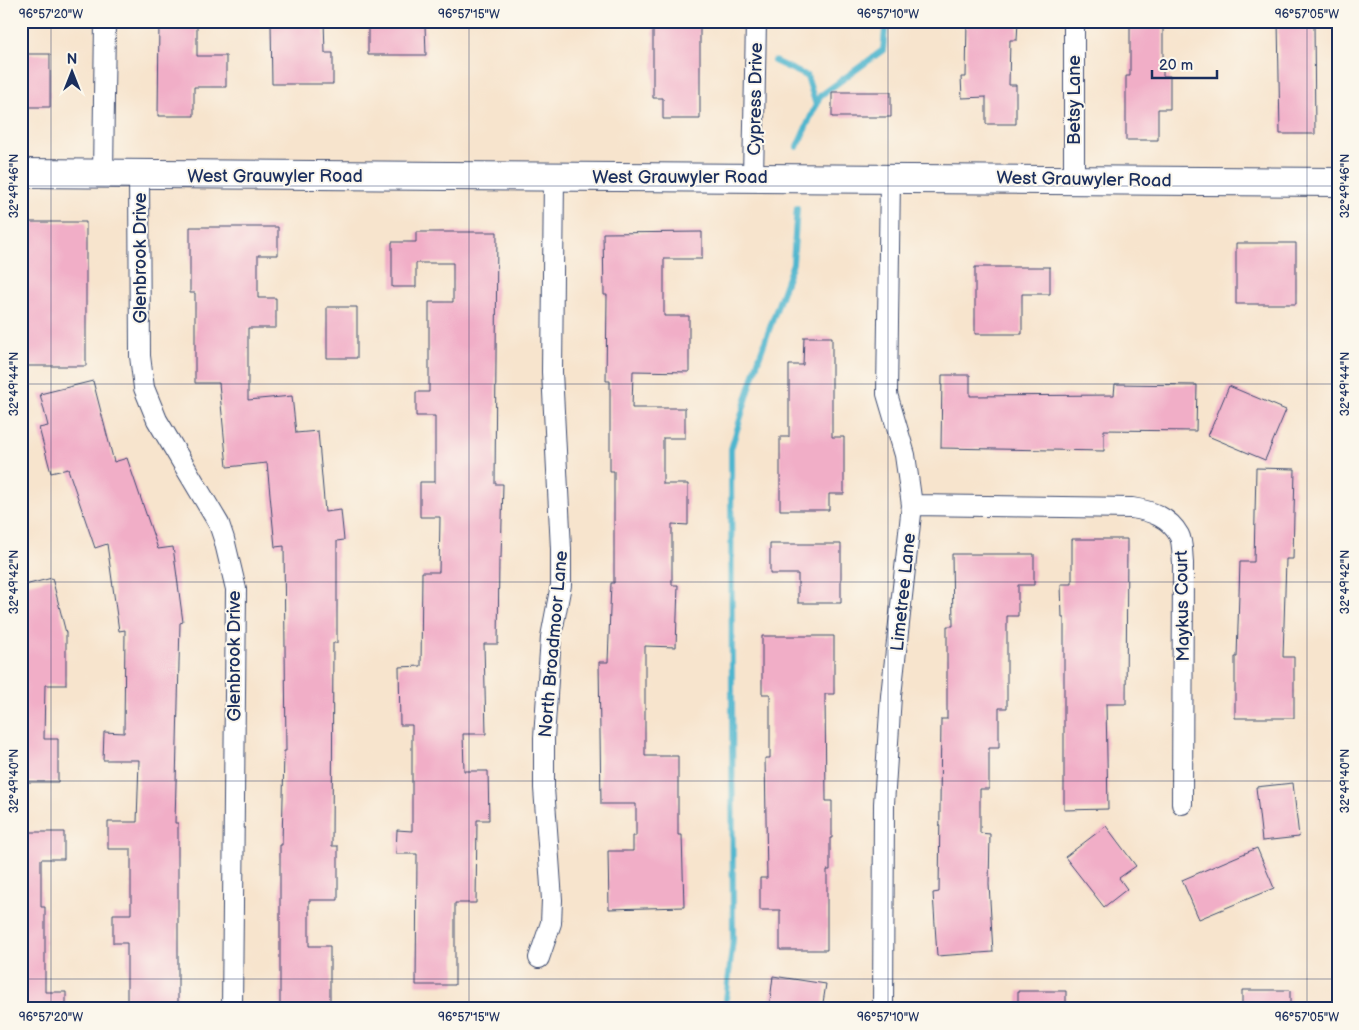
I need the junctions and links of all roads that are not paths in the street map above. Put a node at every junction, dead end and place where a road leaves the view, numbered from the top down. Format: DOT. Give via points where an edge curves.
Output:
graph roads {
  1 [pos="105,21"];
  2 [pos="756,21"];
  3 [pos="1074,21"];
  4 [pos="21,173"];
  5 [pos="103,174"];
  6 [pos="140,175"];
  7 [pos="554,177"];
  8 [pos="754,177"];
  9 [pos="890,178"];
  10 [pos="1074,178"];
  11 [pos="1338,182"];
  12 [pos="912,505"];
  13 [pos="1182,804"];
  14 [pos="540,958"];
  15 [pos="232,1009"];
  16 [pos="883,1009"];
  1 -- 5 [label="street"];
  2 -- 8 [label="street, Cypress Drive"];
  3 -- 10 [label="street, Betsy Lane"];
  4 -- 5 [label="main road, West Grauwyler Road"];
  5 -- 6 [label="main road, West Grauwyler Road"];
  6 -- 7 [label="main road, West Grauwyler Road"];
  6 -- 15 [label="street, Glenbrook Drive" via="140,356 144,388 157,420 219,524 236,589"];
  7 -- 8 [label="main road, West Grauwyler Road"];
  7 -- 14 [label="street, North Broadmoor Lane" via="552,372 561,558 558,609 551,637 544,738 551,923"];
  8 -- 9 [label="main road, West Grauwyler Road"];
  9 -- 10 [label="main road, West Grauwyler Road"];
  9 -- 12 [label="street, Limetree Lane" via="887,394 904,455"];
  10 -- 11 [label="main road, West Grauwyler Road"];
  12 -- 13 [label="street, Maykus Court" via="1132,508 1153,511 1168,521 1180,536 1183,563"];
  12 -- 16 [label="street, Limetree Lane" via="891,696 884,804"];
}
